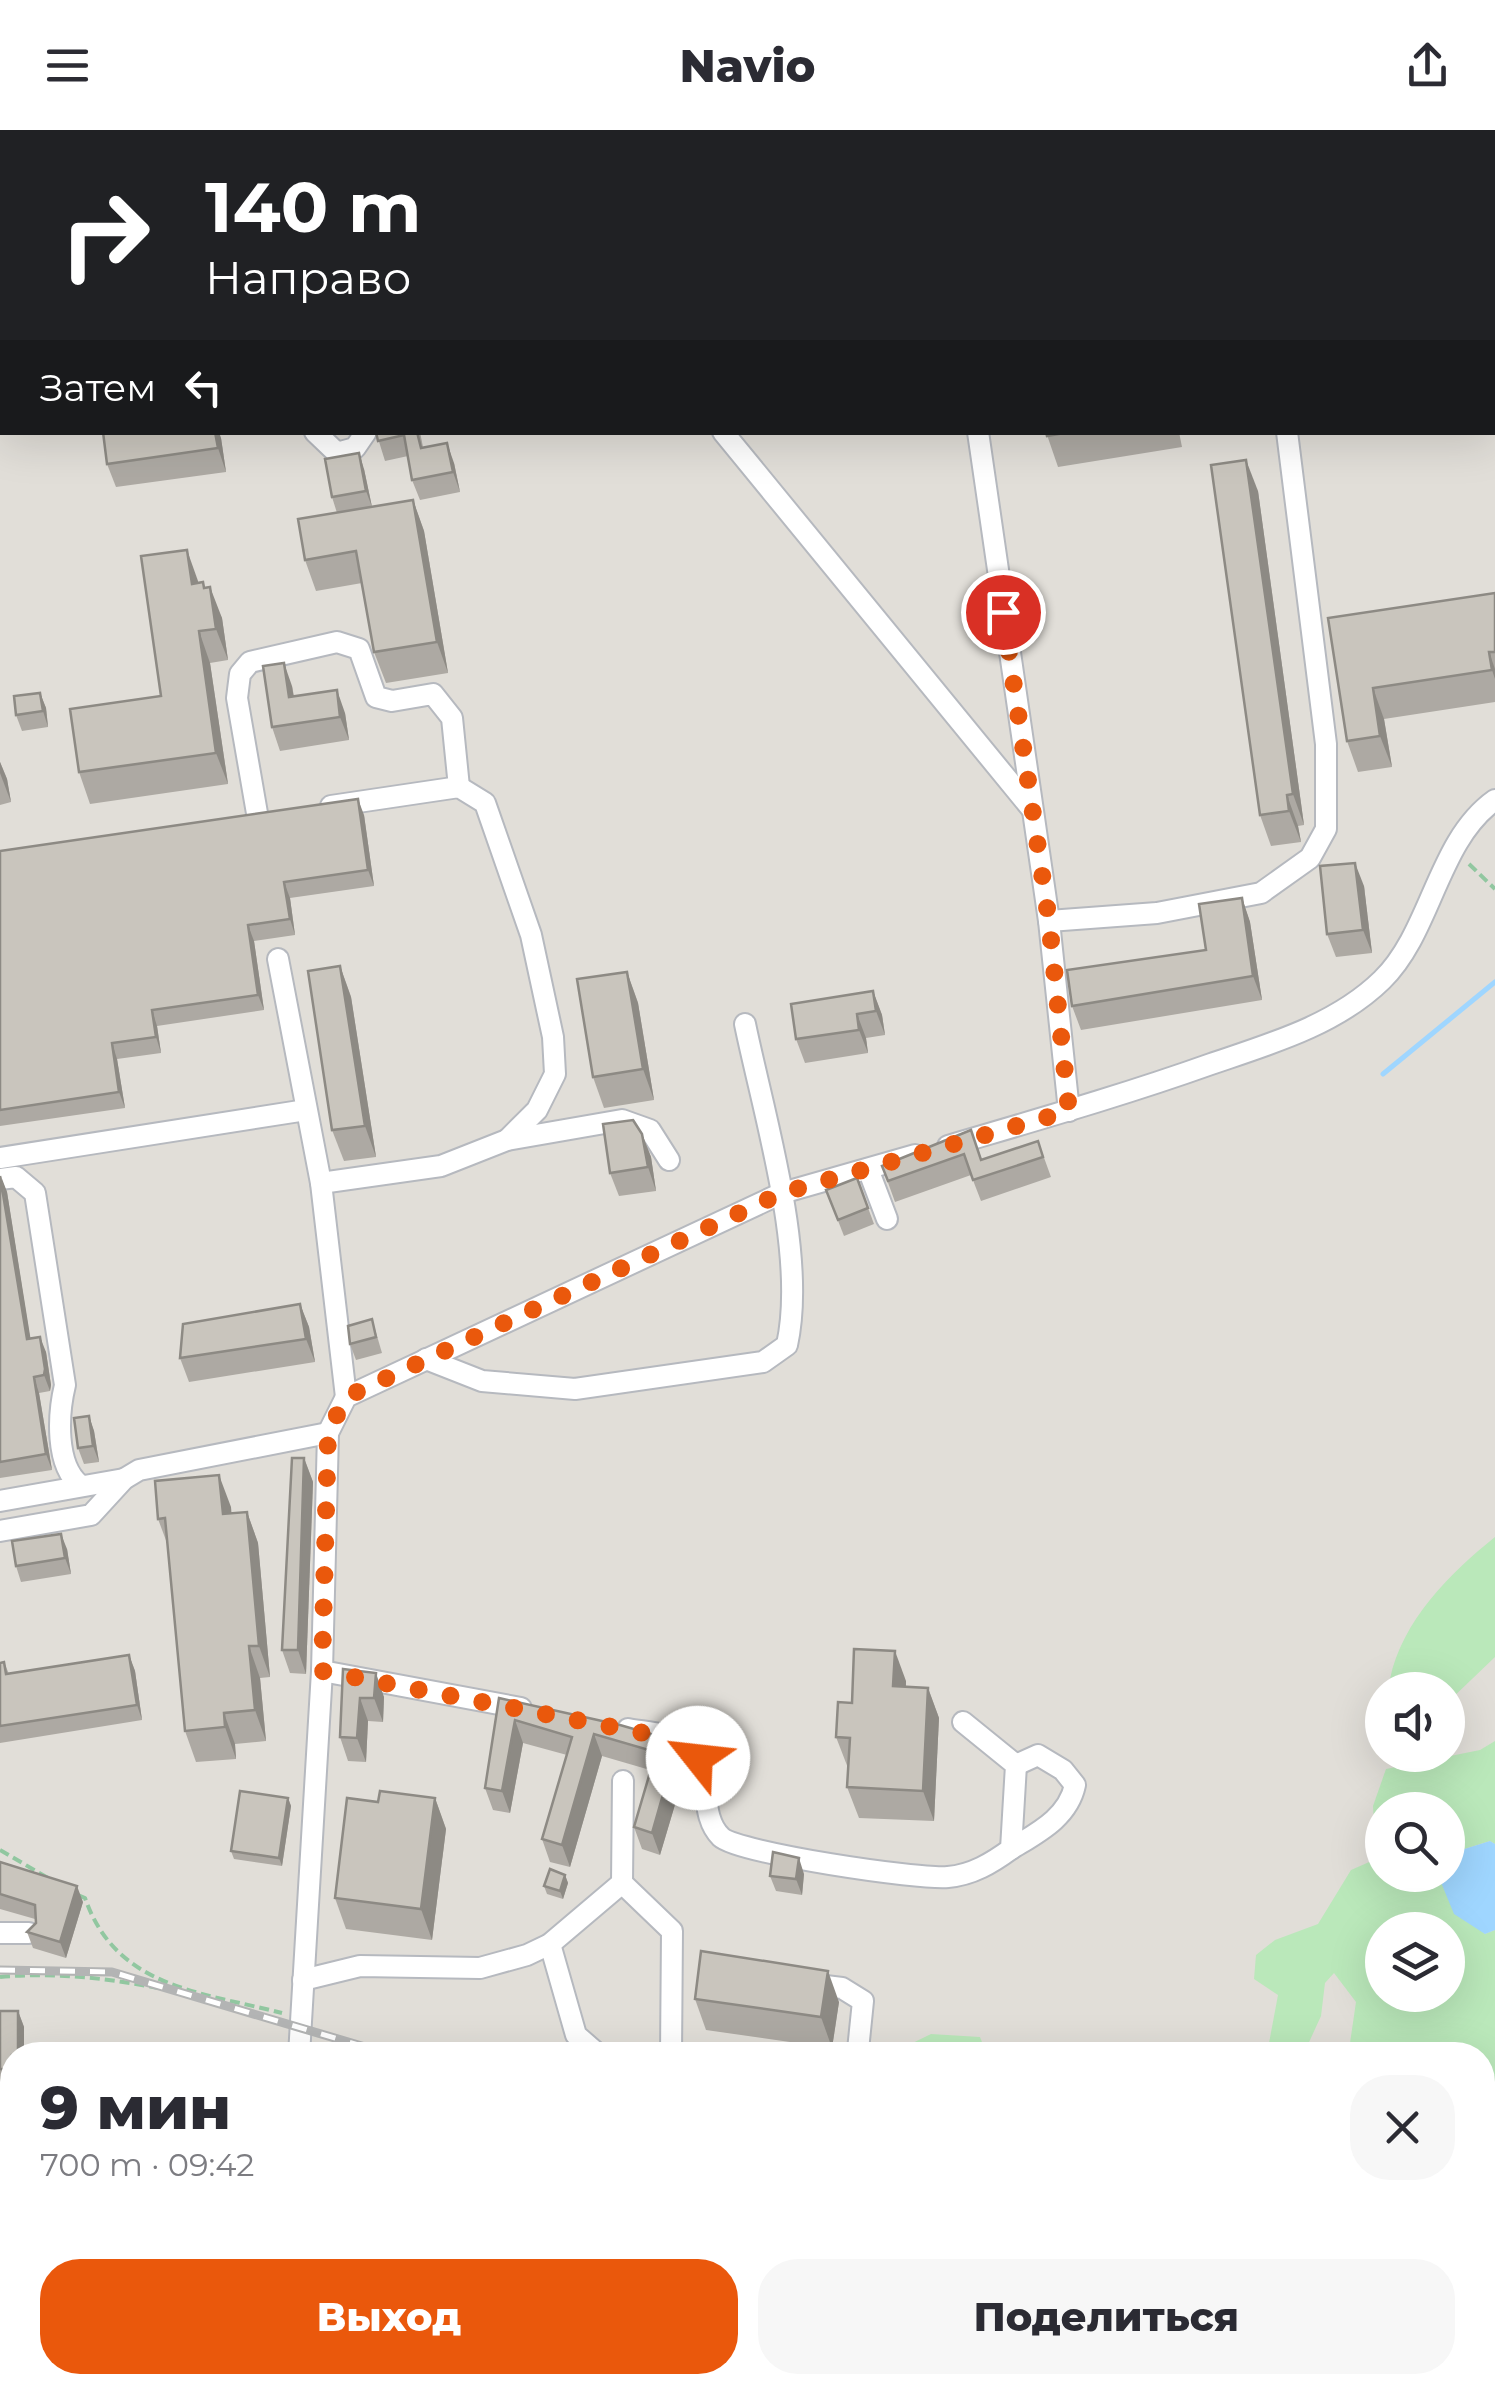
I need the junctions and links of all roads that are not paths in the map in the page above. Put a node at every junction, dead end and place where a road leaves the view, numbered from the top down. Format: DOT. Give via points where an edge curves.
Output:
graph roads {
  1 [pos="319,435"];
  2 [pos="364,435"];
  3 [pos="725,435"];
  4 [pos="978,435"];
  5 [pos="1287,435"];
  6 [pos="459,788"];
  7 [pos="1495,800"];
  8 [pos="316,809"];
  9 [pos="1032,809"];
  10 [pos="258,819"];
  11 [pos="1049,921"];
  12 [pos="278,959"];
  13 [pos="745,1024"];
  14 [pos="306,1110"];
  15 [pos="1069,1111"];
  16 [pos="507,1140"];
  17 [pos="0,1158"];
  18 [pos="668,1160"];
  19 [pos="868,1169"];
  20 [pos="0,1179"];
  21 [pos="321,1183"];
  22 [pos="782,1193"];
  23 [pos="886,1219"];
  24 [pos="426,1359"];
  25 [pos="346,1397"];
  26 [pos="328,1433"];
  27 [pos="124,1480"];
  28 [pos="80,1485"];
  29 [pos="0,1500"];
  30 [pos="0,1530"];
  31 [pos="322,1671"];
  32 [pos="548,1713"];
  33 [pos="963,1722"];
  34 [pos="605,1724"];
  35 [pos="1016,1764"];
  36 [pos="623,1781"];
  37 [pos="1010,1849"];
  38 [pos="622,1883"];
  39 [pos="0,1933"];
  40 [pos="29,1933"];
  41 [pos="550,1944"];
  42 [pos="304,1980"];
  43 [pos="785,1980"];
  44 [pos="300,2042"];
  45 [pos="584,2042"];
  46 [pos="671,2042"];
  47 [pos="859,2042"];
  1 -- 2 [label="street" via="337,453 355,448"];
  3 -- 9 [label="street"];
  4 -- 9 [label="street"];
  5 -- 11 [label="street" via="1326,744 1326,829 1310,858 1261,894 1157,913"];
  6 -- 8 [label="street"];
  6 -- 10 [label="street" via="452,718 432,694 376,697 359,649 337,642 250,662 240,674 237,698"];
  6 -- 16 [label="street" via="485,803 531,936 553,1036 555,1074 537,1110"];
  7 -- 15 [label="street" via="1455,850 1416,930 1382,980 1313,1027"];
  9 -- 11 [label="street"];
  11 -- 15 [label="street"];
  12 -- 14 [label="street"];
  13 -- 22 [label="street"];
  14 -- 17 [label="street"];
  14 -- 21 [label="street"];
  15 -- 19 [label="street"];
  16 -- 18 [label="street" via="622,1120 650,1130"];
  16 -- 21 [label="street" via="440,1166"];
  19 -- 22 [label="street"];
  19 -- 23 [label="street"];
  20 -- 28 [label="street" via="16,1177 35,1193 65,1385 64,1463"];
  21 -- 25 [label="street"];
  22 -- 24 [label="street"];
  22 -- 24 [label="street" via="793,1318 787,1345 763,1362 575,1389 482,1381"];
  24 -- 25 [label="street"];
  25 -- 26 [label="street"];
  26 -- 27 [label="street" via="139,1470"];
  26 -- 31 [label="street"];
  27 -- 28 [label="street"];
  27 -- 30 [label="street" via="91,1516"];
  28 -- 29 [label="street"];
  31 -- 32 [label="street"];
  31 -- 42 [label="street"];
  33 -- 35 [label="street"];
  34 -- 37 [label="street" via="680,1740 698,1758 711,1823 724,1840 780,1856 947,1878 988,1866"];
  35 -- 37 [label="street"];
  35 -- 37 [label="street" via="1038,1755 1076,1785 1051,1824"];
  36 -- 38 [label="street"];
  38 -- 41 [label="street"];
  38 -- 46 [label="street" via="672,1931"];
  39 -- 40 [label="street"];
  41 -- 42 [label="street" via="480,1968 360,1966"];
  41 -- 45 [label="street" via="576,2035"];
  42 -- 44 [label="street"];
  43 -- 47 [label="street" via="842,1988 863,2001"];
}
